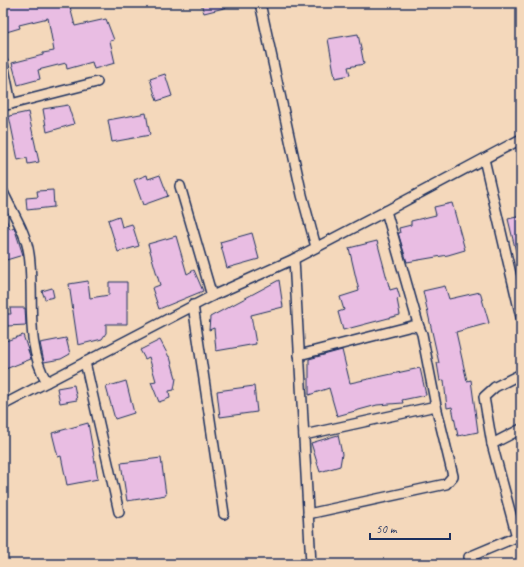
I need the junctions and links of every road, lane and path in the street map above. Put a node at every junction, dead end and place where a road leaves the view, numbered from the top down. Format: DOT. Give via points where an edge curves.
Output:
graph roads {
  1 [pos="260,3"];
  2 [pos="3,63"];
  3 [pos="97,82"];
  4 [pos="7,105"];
  5 [pos="521,139"];
  6 [pos="484,159"];
  7 [pos="180,186"];
  8 [pos="3,192"];
  9 [pos="386,212"];
  10 [pos="316,247"];
  11 [pos="294,259"];
  12 [pos="212,296"];
  13 [pos="193,305"];
  14 [pos="521,317"];
  15 [pos="419,327"];
  16 [pos="299,355"];
  17 [pos="85,362"];
  18 [pos="521,374"];
  19 [pos="47,382"];
  20 [pos="3,405"];
  21 [pos="436,406"];
  22 [pos="521,430"];
  23 [pos="304,435"];
  24 [pos="492,444"];
  25 [pos="119,512"];
  26 [pos="224,514"];
  27 [pos="308,514"];
  28 [pos="519,536"];
  29 [pos="311,564"];
  30 [pos="471,564"];
  1 -- 10 [label="street" via="302,195"];
  2 -- 4 [label="street"];
  3 -- 4 [label="street"];
  5 -- 6 [label="street"];
  6 -- 9 [label="street"];
  6 -- 14 [label="street"];
  7 -- 12 [label="street"];
  8 -- 19 [label="street" via="28,248 35,348 41,372"];
  9 -- 10 [label="street"];
  9 -- 15 [label="street"];
  10 -- 11 [label="street"];
  11 -- 12 [label="street"];
  11 -- 16 [label="street"];
  12 -- 13 [label="street"];
  13 -- 17 [label="street"];
  13 -- 26 [label="street"];
  15 -- 16 [label="street" via="412,326"];
  15 -- 21 [label="street"];
  16 -- 23 [label="street"];
  17 -- 19 [label="street"];
  17 -- 25 [label="street"];
  18 -- 24 [label="street" via="495,387 484,397"];
  19 -- 20 [label="street"];
  21 -- 23 [label="street"];
  21 -- 27 [label="street" via="453,476 446,484"];
  22 -- 24 [label="street"];
  23 -- 27 [label="street"];
  24 -- 28 [label="street"];
  27 -- 29 [label="street"];
  28 -- 30 [label="street" via="469,557"];
}
